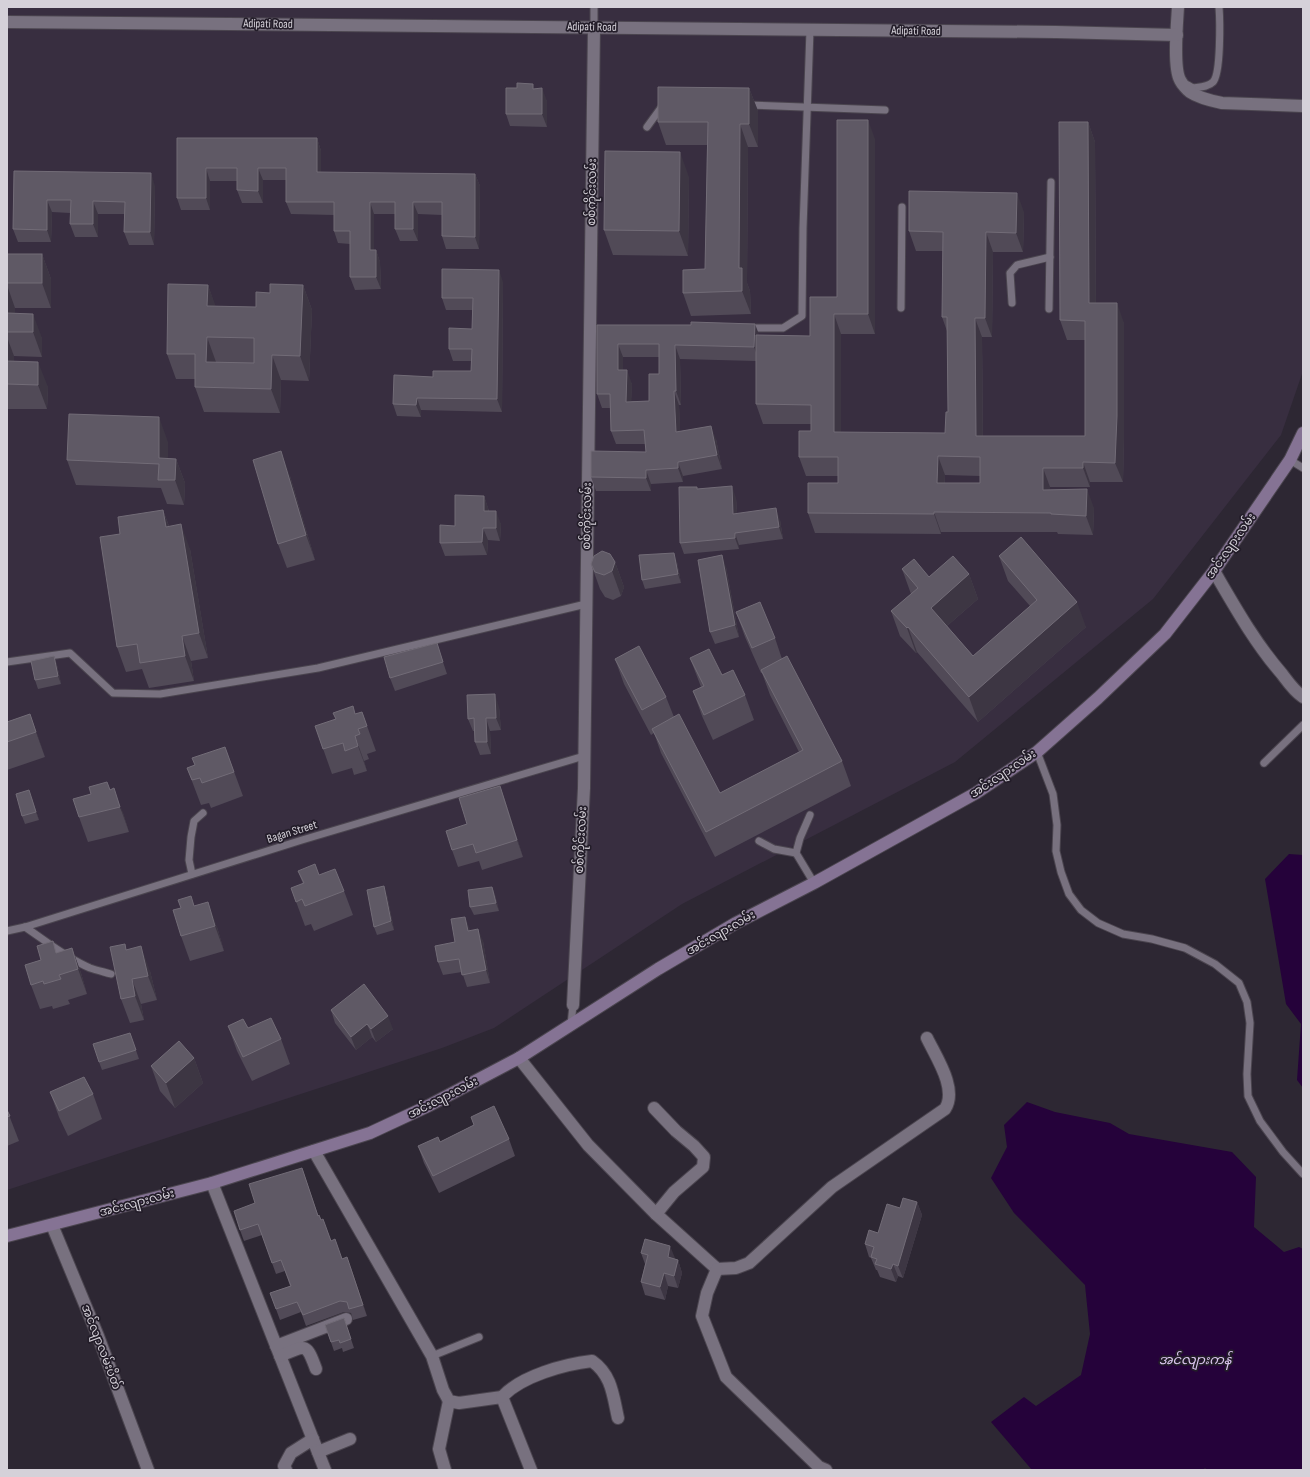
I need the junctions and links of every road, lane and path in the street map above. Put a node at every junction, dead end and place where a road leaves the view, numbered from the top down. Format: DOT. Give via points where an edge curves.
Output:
graph roads {
  1 [pos="594,7"];
  2 [pos="1178,7"];
  3 [pos="1220,7"];
  4 [pos="7,22"];
  5 [pos="594,27"];
  6 [pos="810,30"];
  7 [pos="1177,35"];
  8 [pos="1180,80"];
  9 [pos="668,104"];
  10 [pos="736,105"];
  11 [pos="1303,106"];
  12 [pos="807,107"];
  13 [pos="885,110"];
  14 [pos="647,127"];
  15 [pos="1051,182"];
  16 [pos="902,207"];
  17 [pos="1050,257"];
  18 [pos="1012,303"];
  19 [pos="901,308"];
  20 [pos="1049,309"];
  21 [pos="738,329"];
  22 [pos="1303,433"];
  23 [pos="1290,460"];
  24 [pos="1303,468"];
  25 [pos="1214,571"];
  26 [pos="586,604"];
  27 [pos="7,662"];
  28 [pos="1303,697"];
  29 [pos="1303,725"];
  30 [pos="1037,752"];
  31 [pos="584,756"];
  32 [pos="1264,763"];
  33 [pos="203,813"];
  34 [pos="810,815"];
  35 [pos="759,841"];
  36 [pos="796,853"];
  37 [pos="192,874"];
  38 [pos="814,882"];
  39 [pos="25,927"];
  40 [pos="7,931"];
  41 [pos="111,974"];
  42 [pos="573,1005"];
  43 [pos="571,1025"];
  44 [pos="927,1038"];
  45 [pos="519,1058"];
  46 [pos="654,1108"];
  47 [pos="314,1151"];
  48 [pos="1303,1174"];
  49 [pos="212,1183"];
  50 [pos="656,1214"];
  51 [pos="52,1225"];
  52 [pos="7,1236"];
  53 [pos="717,1269"];
  54 [pos="346,1319"];
  55 [pos="479,1337"];
  56 [pos="278,1351"];
  57 [pos="432,1356"];
  58 [pos="316,1369"];
  59 [pos="502,1397"];
  60 [pos="449,1401"];
  61 [pos="618,1418"];
  62 [pos="313,1439"];
  63 [pos="350,1439"];
  64 [pos="318,1452"];
  65 [pos="148,1470"];
  66 [pos="286,1470"];
  67 [pos="325,1470"];
  68 [pos="446,1470"];
  69 [pos="531,1470"];
  70 [pos="826,1470"];
  1 -- 5 [label="lane, စစ်ကိုင်းလမ်း"];
  2 -- 7 [label="street"];
  3 -- 8 [label="lane" via="1219,67 1215,81 1207,86 1193,88"];
  4 -- 5 [label="street, Adipati Road"];
  5 -- 6 [label="street, Adipati Road"];
  5 -- 26 [label="street, စစ်ကိုင်းလမ်း" via="594,325"];
  6 -- 7 [label="street, Adipati Road"];
  6 -- 12 [label="lane"];
  7 -- 8 [label="street"];
  8 -- 11 [label="street" via="1190,92 1222,103"];
  9 -- 14 [label="lane" via="662,105"];
  10 -- 12 [label="lane"];
  12 -- 13 [label="lane"];
  12 -- 21 [label="lane" via="802,316 783,328"];
  15 -- 17 [label="lane"];
  16 -- 19 [label="lane"];
  17 -- 18 [label="lane" via="1018,266 1010,273"];
  17 -- 20 [label="lane"];
  22 -- 23 [label="main road, အင်းလျားလမ်း"];
  23 -- 24 [label="lane"];
  23 -- 25 [label="main road, အင်းလျားလမ်း"];
  25 -- 28 [label="street" via="1238,614 1279,670"];
  25 -- 30 [label="main road, အင်းလျားလမ်း" via="1165,634"];
  26 -- 27 [label="lane" via="318,668 160,694 113,693 70,653"];
  26 -- 31 [label="street, စစ်ကိုင်းလမ်း"];
  29 -- 32 [label="lane"];
  30 -- 38 [label="main road, အင်းလျားလမ်း" via="976,793"];
  30 -- 48 [label="lane" via="1053,794 1057,825 1056,851 1069,894 1081,910 1098,923 1123,934 1185,948 1216,964 1239,983 1248,1002 1250,1023 1248,1096 1260,1121"];
  31 -- 37 [label="lane, Bagan Street"];
  31 -- 42 [label="street, စစ်ကိုင်းလမ်း"];
  33 -- 37 [label="lane" via="194,821 191,837 188,860"];
  34 -- 36 [label="lane"];
  35 -- 36 [label="lane" via="774,849"];
  36 -- 38 [label="lane"];
  37 -- 39 [label="lane, Bagan Street"];
  38 -- 43 [label="main road, အင်းလျားလမ်း" via="736,923"];
  39 -- 40 [label="lane, Bagan Street"];
  39 -- 41 [label="lane" via="76,961"];
  42 -- 43 [label="lane, စစ်ကိုင်းလမ်း"];
  43 -- 45 [label="main road, အင်းလျားလမ်း"];
  44 -- 53 [label="street" via="950,1088 949,1103 945,1109 832,1187 749,1263 736,1268"];
  45 -- 47 [label="main road, အင်းလျားလမ်း" via="370,1133"];
  45 -- 50 [label="street" via="588,1145"];
  46 -- 50 [label="street" via="704,1157 703,1168 674,1192"];
  47 -- 49 [label="main road, အင်းလျားလမ်း"];
  47 -- 57 [label="street"];
  49 -- 51 [label="main road, အင်းလျားလမ်း"];
  49 -- 56 [label="street"];
  50 -- 53 [label="street"];
  51 -- 52 [label="main road, အင်းလျားလမ်း"];
  51 -- 65 [label="street, အင်လျာလမ်းပိတ်" via="98,1336"];
  53 -- 70 [label="street" via="706,1293 702,1316 726,1377 819,1467"];
  54 -- 56 [label="street"];
  55 -- 57 [label="lane"];
  56 -- 58 [label="street" via="305,1348 309,1351"];
  56 -- 62 [label="street"];
  57 -- 60 [label="street"];
  59 -- 60 [label="street" via="459,1403"];
  59 -- 61 [label="street" via="509,1389 539,1374 573,1363 592,1361 602,1368 609,1382"];
  59 -- 69 [label="street"];
  60 -- 68 [label="street" via="439,1450"];
  62 -- 64 [label="street"];
  62 -- 66 [label="street" via="291,1453 284,1466"];
  63 -- 64 [label="street"];
  64 -- 67 [label="street"];
}
